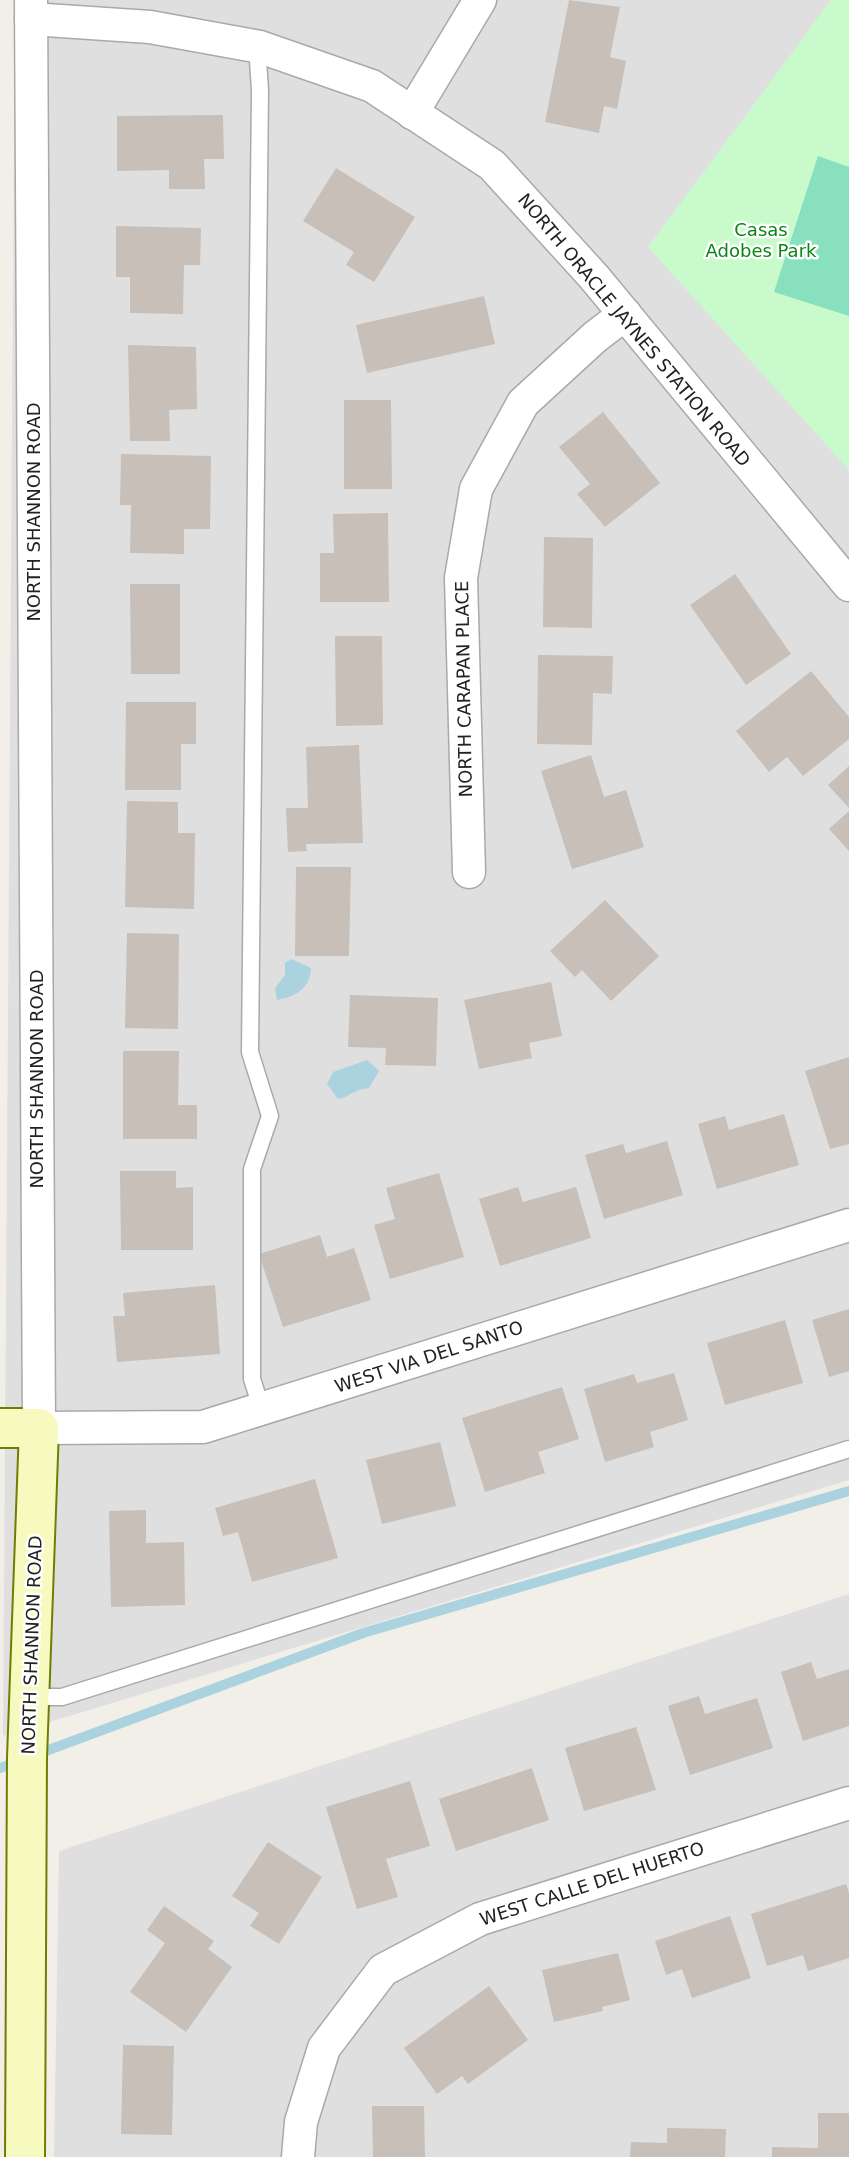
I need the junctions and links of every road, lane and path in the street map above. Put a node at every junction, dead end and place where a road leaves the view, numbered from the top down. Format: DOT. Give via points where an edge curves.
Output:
graph roads {
  1 [pos="480,0"];
  2 [pos="31,10"];
  3 [pos="257,46"];
  4 [pos="412,113"];
  5 [pos="625,314"];
  6 [pos="849,585"];
  7 [pos="468,872"];
  8 [pos="849,1225"];
  9 [pos="261,1410"];
  10 [pos="0,1427"];
  11 [pos="39,1428"];
  12 [pos="849,1449"];
  13 [pos="30,1697"];
  14 [pos="849,1803"];
  15 [pos="25,2157"];
  16 [pos="298,2157"];
  1 -- 4 [label="street"];
  2 -- 3 [label="street, NORTH ORACLE JAYNES STATION ROAD"];
  2 -- 11 [label="street, NORTH SHANNON ROAD"];
  3 -- 4 [label="street, NORTH ORACLE JAYNES STATION ROAD" via="372,86"];
  3 -- 9 [label="lane" via="250,1052 270,1116 253,1169 253,1379"];
  4 -- 5 [label="street, NORTH ORACLE JAYNES STATION ROAD" via="492,165"];
  5 -- 6 [label="street, NORTH ORACLE JAYNES STATION ROAD"];
  5 -- 7 [label="street, NORTH CARAPAN PLACE" via="523,403 476,489 461,578"];
  8 -- 9 [label="street, WEST VIA DEL SANTO"];
  9 -- 11 [label="street, WEST VIA DEL SANTO" via="204,1427"];
  10 -- 11 [label="street, WEST VIA DEL SANTO"];
  11 -- 13 [label="street, NORTH SHANNON ROAD"];
  12 -- 13 [label="lane" via="62,1697"];
  13 -- 15 [label="street, NORTH SHANNON ROAD"];
  14 -- 16 [label="street, WEST CALLE DEL HUERTO" via="480,1919 383,1970 324,2048 300,2122"];
}
